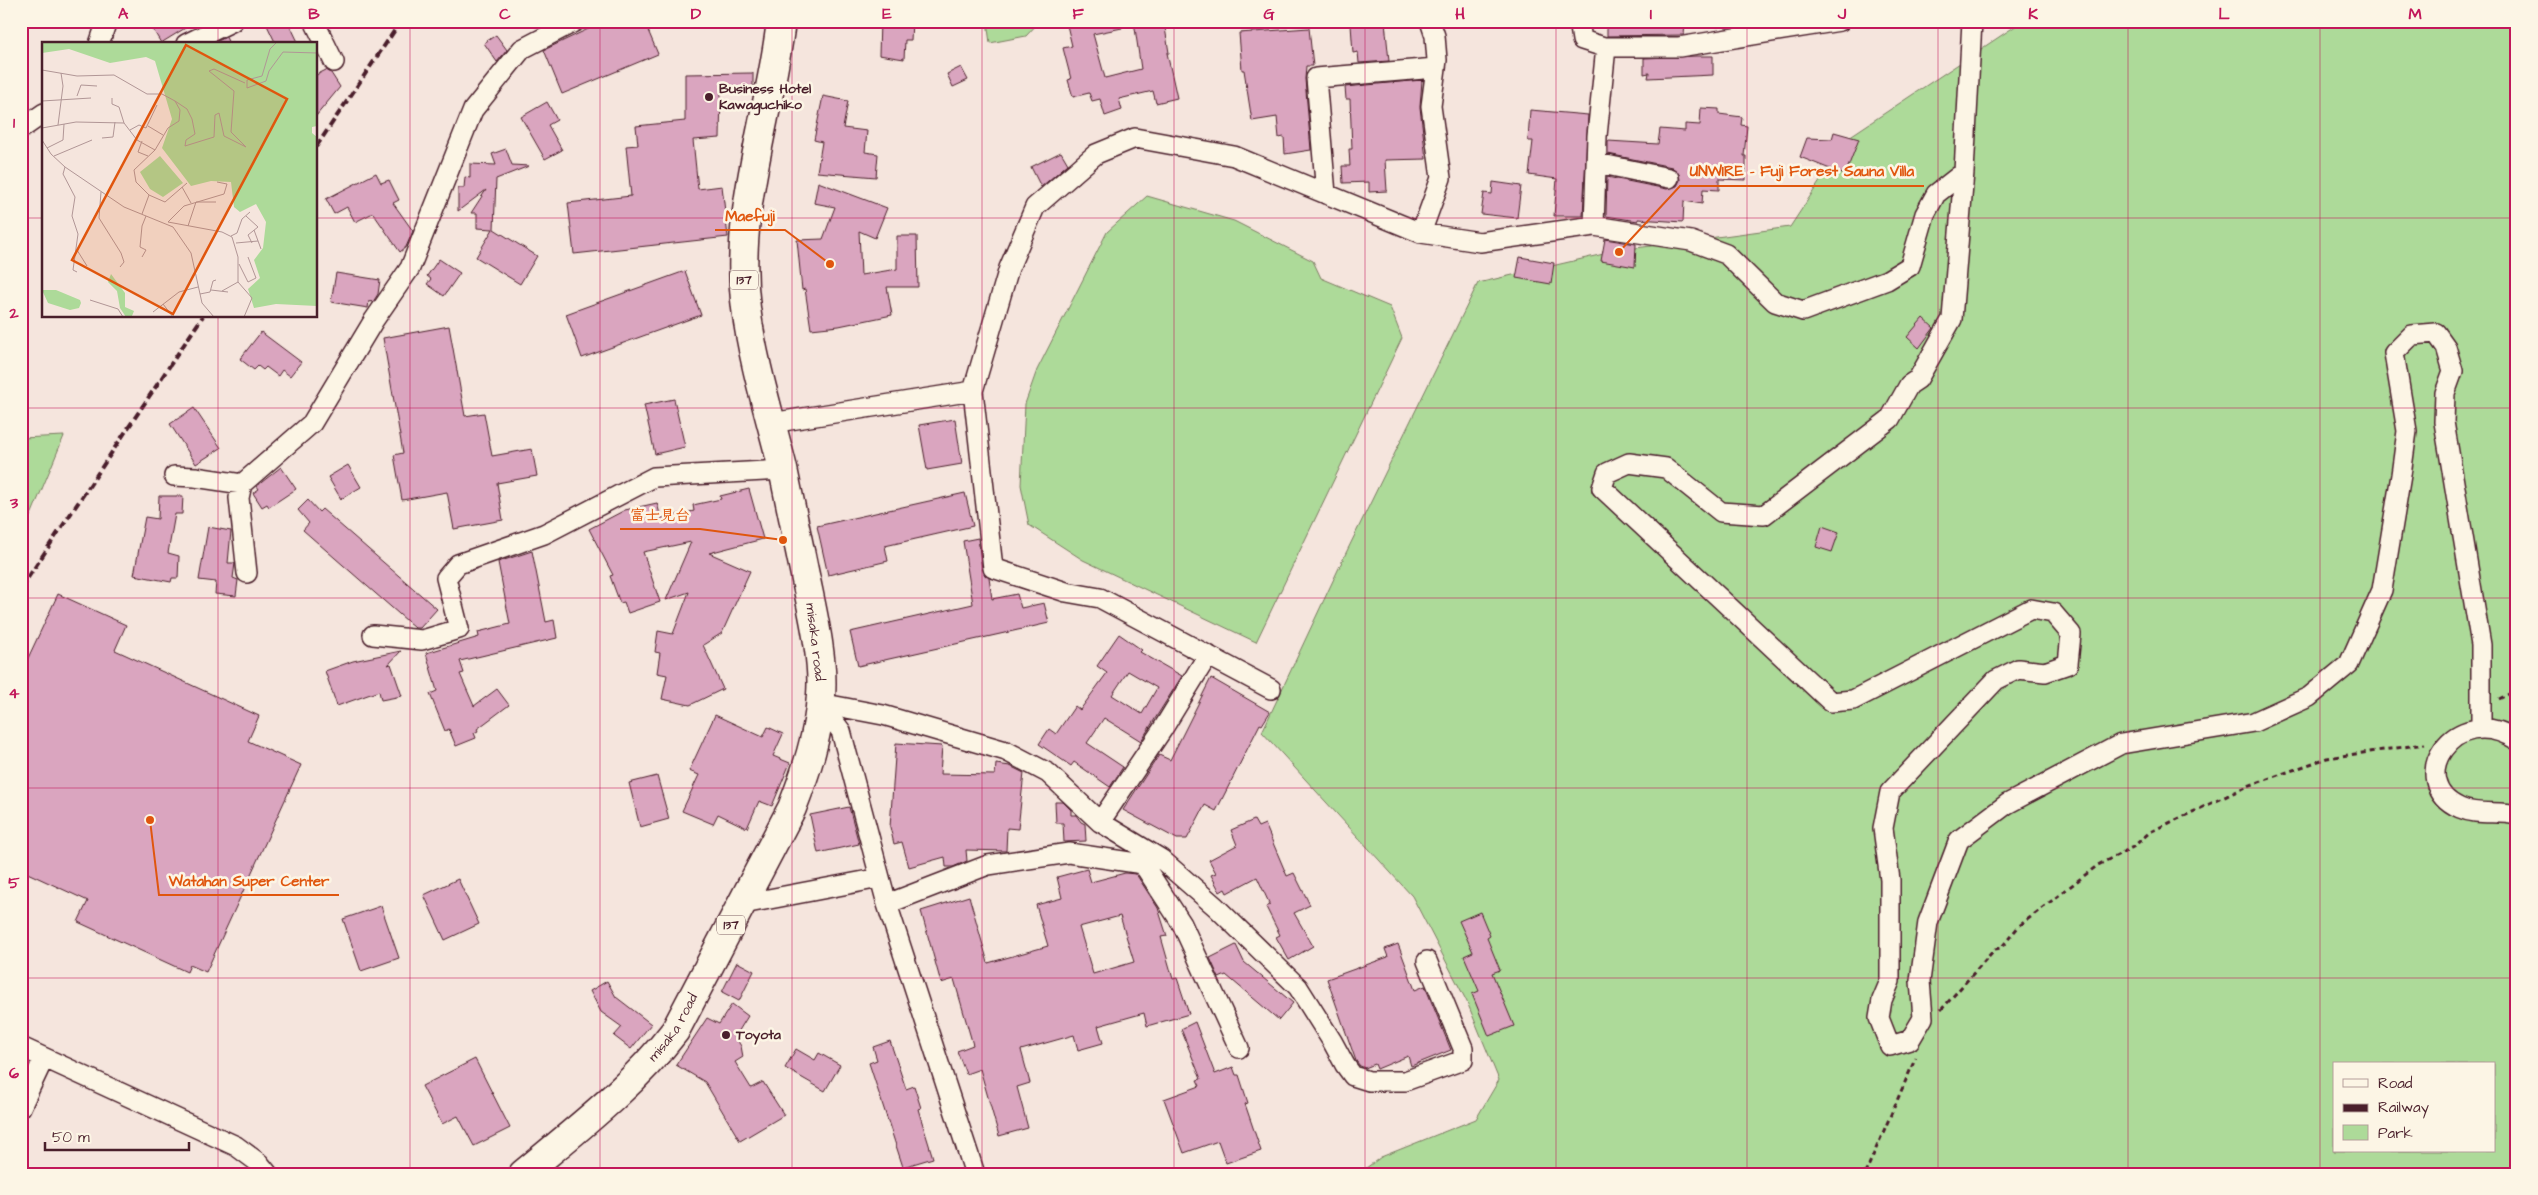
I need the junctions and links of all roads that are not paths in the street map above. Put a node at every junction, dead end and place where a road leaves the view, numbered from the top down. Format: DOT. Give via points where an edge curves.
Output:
graph roads {
  1 [pos="107,21"];
  2 [pos="233,21"];
  3 [pos="314,21"];
  4 [pos="576,21"];
  5 [pos="781,21"];
  6 [pos="1430,21"];
  7 [pos="1579,21"];
  8 [pos="1840,21"];
  9 [pos="1972,21"];
  10 [pos="100,42"];
  11 [pos="190,42"];
  12 [pos="1606,46"];
  13 [pos="334,62"];
  14 [pos="1436,68"];
  15 [pos="42,114"];
  16 [pos="21,130"];
  17 [pos="1596,163"];
  18 [pos="1964,172"];
  19 [pos="1669,178"];
  20 [pos="1326,194"];
  21 [pos="1594,226"];
  22 [pos="1421,233"];
  23 [pos="973,391"];
  24 [pos="771,423"];
  25 [pos="783,470"];
  26 [pos="174,476"];
  27 [pos="242,484"];
  28 [pos="247,573"];
  29 [pos="373,635"];
  30 [pos="1208,655"];
  31 [pos="1271,689"];
  32 [pos="820,703"];
  33 [pos="2481,729"];
  34 [pos="2517,740"];
  35 [pos="2517,815"];
  36 [pos="1100,822"];
  37 [pos="880,878"];
  38 [pos="742,904"];
  39 [pos="887,904"];
  40 [pos="1428,960"];
  41 [pos="21,1047"];
  42 [pos="1239,1048"];
  43 [pos="44,1058"];
  44 [pos="21,1107"];
  45 [pos="268,1174"];
  46 [pos="523,1174"];
  47 [pos="975,1174"];
  1 -- 10 [label="street"];
  2 -- 11 [label="street"];
  3 -- 13 [label="street"];
  4 -- 27 [label="street" via="522,49 473,110 410,268 312,422"];
  5 -- 24 [label="highway, misaka road / 137" via="746,217 743,262 746,308"];
  6 -- 14 [label="street"];
  7 -- 12 [label="street" via="1582,40"];
  8 -- 12 [label="street" via="1679,47"];
  9 -- 18 [label="street"];
  12 -- 17 [label="street"];
  14 -- 20 [label="street" via="1316,78"];
  14 -- 22 [label="street" via="1431,106 1441,178"];
  15 -- 16 [label="street"];
  17 -- 19 [label="street"];
  17 -- 21 [label="street"];
  18 -- 21 [label="street" via="1932,200 1924,214 1910,266 1887,280 1803,311 1775,302 1726,254 1691,241"];
  18 -- 33 [label="street" via="1952,320 1890,419 1764,514 1721,512 1666,468 1629,463 1607,474 1602,488 1831,702 1853,700 2031,608 2053,613 2071,634 2068,664 2045,672 2018,669 1996,680 1890,792 1883,828 1890,880 1890,981 1879,1018 1890,1046 1910,1040 1924,1018 1920,981 1928,922 1959,840 2007,804 2121,744 2254,722 2309,697 2349,664 2382,590 2408,431 2394,353 2412,335 2436,333 2446,347 2453,371 2445,393 2444,422 2481,645"];
  20 -- 22 [label="street"];
  20 -- 23 [label="street" via="1234,156 1135,138 1096,154 1035,207 1009,268"];
  21 -- 22 [label="street" via="1480,242"];
  23 -- 24 [label="street"];
  23 -- 30 [label="street" via="993,568 1066,592 1100,598"];
  24 -- 25 [label="highway, misaka road / 137"];
  25 -- 29 [label="street" via="654,476 544,534 458,564 446,578 459,629 422,640"];
  25 -- 32 [label="highway, misaka road / 137" via="813,617 822,694"];
  26 -- 27 [label="street"];
  27 -- 28 [label="street" via="238,498"];
  30 -- 31 [label="street"];
  30 -- 36 [label="street"];
  32 -- 36 [label="street" via="884,715 1006,751 1048,773"];
  32 -- 37 [label="street" via="841,731"];
  32 -- 38 [label="highway, misaka road / 137" via="806,771 792,808"];
  33 -- 34 [label="street"];
  33 -- 35 [label="street" via="2461,732 2448,741 2438,755 2435,769 2438,785 2444,797 2460,808"];
  36 -- 40 [label="street" via="1162,859 1298,986 1353,1076 1369,1080 1405,1080 1463,1060 1463,1048"];
  37 -- 38 [label="street"];
  37 -- 39 [label="street"];
  38 -- 46 [label="highway, misaka road / 137" via="675,1031 652,1061"];
  39 -- 42 [label="street" via="988,865 1069,853 1143,864 1182,924"];
  39 -- 47 [label="street"];
  41 -- 43 [label="street"];
  43 -- 44 [label="street"];
  43 -- 45 [label="street" via="236,1146"];
}
